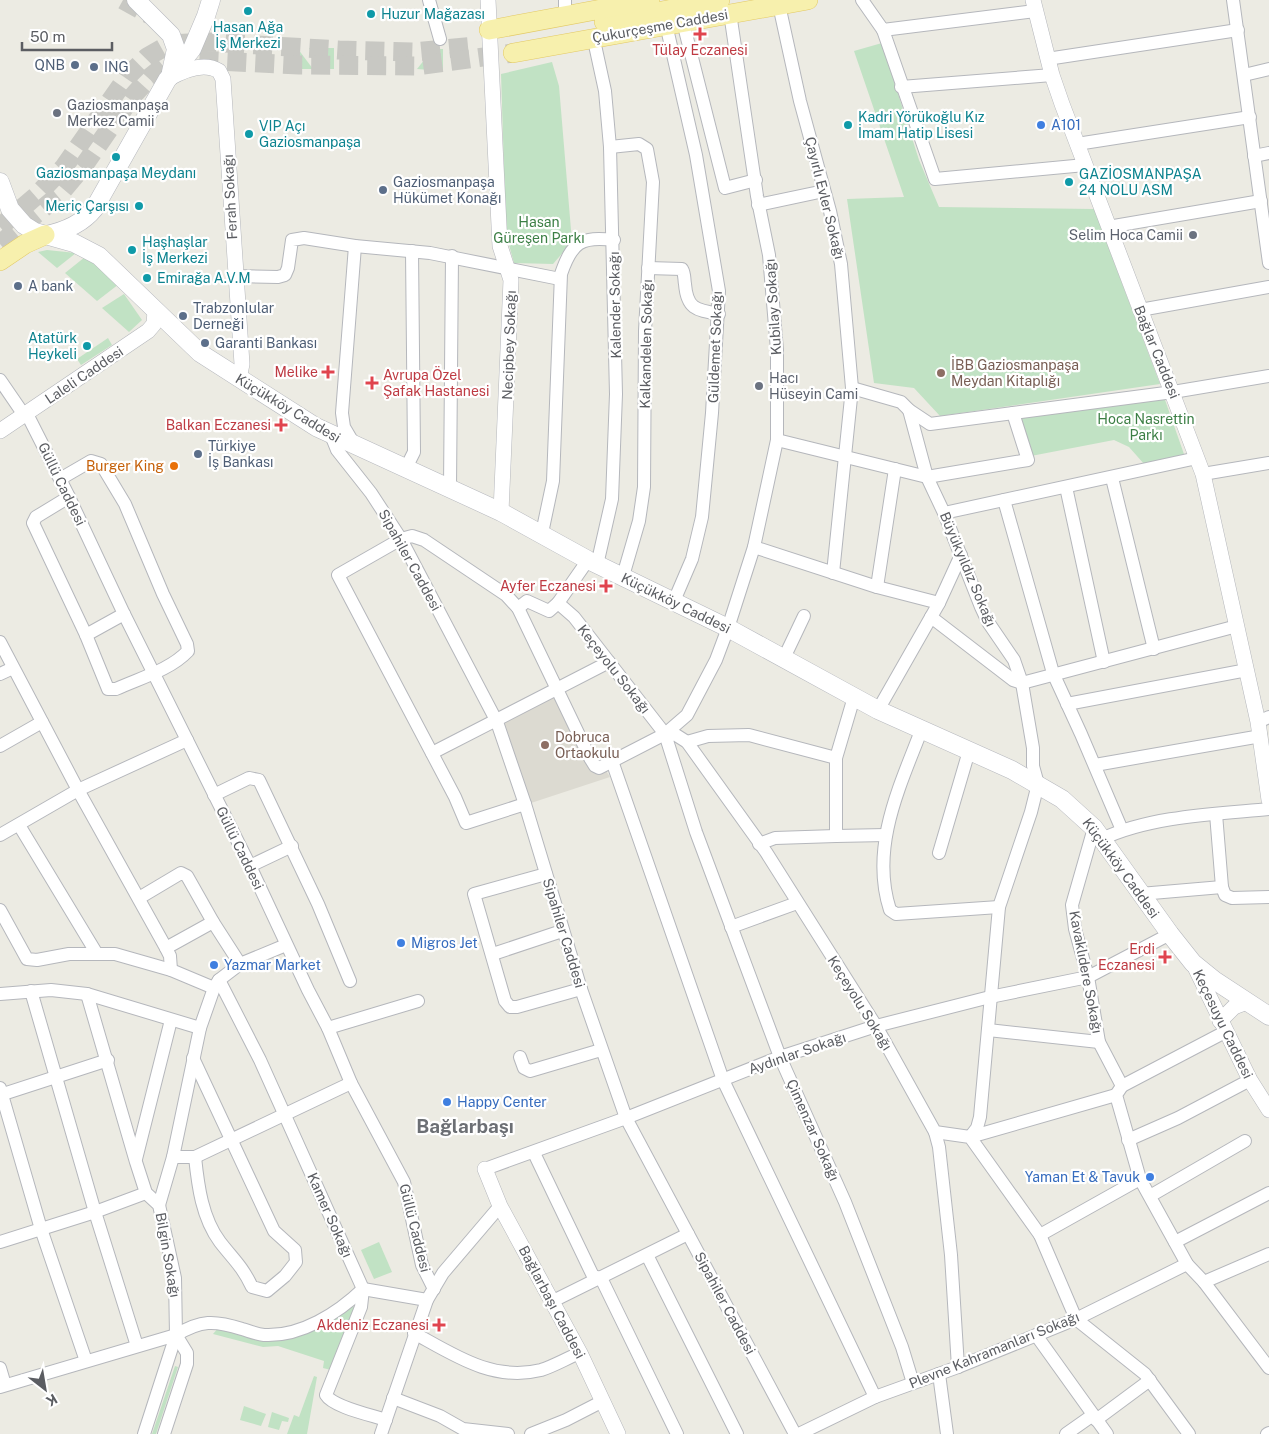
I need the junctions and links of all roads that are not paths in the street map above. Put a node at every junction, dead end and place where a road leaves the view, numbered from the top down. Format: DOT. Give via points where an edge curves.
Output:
graph roads {
  1 [pos="136,0"];
  2 [pos="210,0"];
  3 [pos="429,0"];
  4 [pos="488,0"];
  5 [pos="650,0"];
  6 [pos="808,0"];
  7 [pos="862,0"];
  8 [pos="1233,0"];
  9 [pos="717,3"];
  10 [pos="779,5"];
  11 [pos="1034,6"];
  12 [pos="489,30"];
  13 [pos="685,30"];
  14 [pos="883,30"];
  15 [pos="1238,30"];
  16 [pos="668,33"];
  17 [pos="440,39"];
  18 [pos="595,45"];
  19 [pos="512,47"];
  20 [pos="1047,59"];
  21 [pos="1269,69"];
  22 [pos="1052,75"];
  23 [pos="1244,75"];
  24 [pos="169,76"];
  25 [pos="902,87"];
  26 [pos="1250,117"];
  27 [pos="1077,144"];
  28 [pos="610,147"];
  29 [pos="1269,153"];
  30 [pos="1254,156"];
  31 [pos="1085,165"];
  32 [pos="756,180"];
  33 [pos="0,182"];
  34 [pos="824,190"];
  35 [pos="1261,202"];
  36 [pos="758,205"];
  37 [pos="1108,227"];
  38 [pos="45,235"];
  39 [pos="614,240"];
  40 [pos="1268,240"];
  41 [pos="355,246"];
  42 [pos="412,252"];
  43 [pos="452,256"];
  44 [pos="0,261"];
  45 [pos="1269,263"];
  46 [pos="508,267"];
  47 [pos="648,268"];
  48 [pos="235,276"];
  49 [pos="560,279"];
  50 [pos="1269,287"];
  51 [pos="1140,310"];
  52 [pos="156,311"];
  53 [pos="718,314"];
  54 [pos="1269,376"];
  55 [pos="239,379"];
  56 [pos="0,380"];
  57 [pos="852,388"];
  58 [pos="1173,392"];
  59 [pos="909,410"];
  60 [pos="342,413"];
  61 [pos="1013,413"];
  62 [pos="26,414"];
  63 [pos="0,431"];
  64 [pos="323,431"];
  65 [pos="777,440"];
  66 [pos="354,444"];
  67 [pos="846,457"];
  68 [pos="1198,458"];
  69 [pos="1269,463"];
  70 [pos="406,468"];
  71 [pos="895,470"];
  72 [pos="1203,474"];
  73 [pos="928,477"];
  74 [pos="1112,478"];
  75 [pos="60,479"];
  76 [pos="450,487"];
  77 [pos="1066,487"];
  78 [pos="70,497"];
  79 [pos="1004,500"];
  80 [pos="501,512"];
  81 [pos="944,513"];
  82 [pos="542,533"];
  83 [pos="401,538"];
  84 [pos="754,547"];
  85 [pos="961,555"];
  86 [pos="592,563"];
  87 [pos="833,573"];
  88 [pos="623,576"];
  89 [pos="877,587"];
  90 [pos="674,601"];
  91 [pos="558,603"];
  92 [pos="939,603"];
  93 [pos="518,608"];
  94 [pos="124,614"];
  95 [pos="804,616"];
  96 [pos="931,617"];
  97 [pos="1237,626"];
  98 [pos="728,628"];
  99 [pos="86,634"];
  100 [pos="0,642"];
  101 [pos="1154,649"];
  102 [pos="784,658"];
  103 [pos="609,662"];
  104 [pos="1104,662"];
  105 [pos="13,668"];
  106 [pos="1247,670"];
  107 [pos="153,672"];
  108 [pos="1053,673"];
  109 [pos="0,674"];
  110 [pos="1022,683"];
  111 [pos="558,689"];
  112 [pos="854,696"];
  113 [pos="1067,704"];
  114 [pos="878,710"];
  115 [pos="42,722"];
  116 [pos="497,722"];
  117 [pos="1264,724"];
  118 [pos="922,731"];
  119 [pos="665,734"];
  120 [pos="187,740"];
  121 [pos="687,742"];
  122 [pos="0,746"];
  123 [pos="970,751"];
  124 [pos="432,753"];
  125 [pos="836,758"];
  126 [pos="612,761"];
  127 [pos="1095,765"];
  128 [pos="1038,784"];
  129 [pos="78,790"];
  130 [pos="214,795"];
  131 [pos="1269,800"];
  132 [pos="526,804"];
  133 [pos="1269,809"];
  134 [pos="1216,814"];
  135 [pos="19,825"];
  136 [pos="1122,830"];
  137 [pos="1098,833"];
  138 [pos="886,835"];
  139 [pos="0,836"];
  140 [pos="836,836"];
  141 [pos="760,844"];
  142 [pos="292,846"];
  143 [pos="939,853"];
  144 [pos="250,866"];
  145 [pos="546,874"];
  146 [pos="1222,887"];
  147 [pos="1140,894"];
  148 [pos="1269,897"];
  149 [pos="139,898"];
  150 [pos="797,903"];
  151 [pos="999,907"];
  152 [pos="0,910"];
  153 [pos="213,922"];
  154 [pos="731,927"];
  155 [pos="562,931"];
  156 [pos="1170,934"];
  157 [pos="286,945"];
  158 [pos="166,948"];
  159 [pos="97,954"];
  160 [pos="493,954"];
  161 [pos="240,964"];
  162 [pos="1193,964"];
  163 [pos="171,970"];
  164 [pos="1088,977"];
  165 [pos="350,982"];
  166 [pos="216,984"];
  167 [pos="581,989"];
  168 [pos="31,991"];
  169 [pos="0,994"];
  170 [pos="87,994"];
  171 [pos="990,997"];
  172 [pos="418,1001"];
  173 [pos="1247,1002"];
  174 [pos="1269,1016"];
  175 [pos="171,1020"];
  176 [pos="876,1026"];
  177 [pos="1222,1026"];
  178 [pos="200,1028"];
  179 [pos="328,1028"];
  180 [pos="988,1030"];
  181 [pos="1100,1042"];
  182 [pos="601,1050"];
  183 [pos="780,1056"];
  184 [pos="520,1057"];
  185 [pos="193,1058"];
  186 [pos="108,1060"];
  187 [pos="55,1077"];
  188 [pos="722,1080"];
  189 [pos="1250,1080"];
  190 [pos="351,1083"];
  191 [pos="1119,1091"];
  192 [pos="1,1092"];
  193 [pos="1269,1110"];
  194 [pos="285,1115"];
  195 [pos="626,1118"];
  196 [pos="935,1132"];
  197 [pos="970,1137"];
  198 [pos="1128,1140"];
  199 [pos="230,1141"];
  200 [pos="1245,1141"];
  201 [pos="534,1153"];
  202 [pos="173,1157"];
  203 [pos="195,1157"];
  204 [pos="136,1162"];
  205 [pos="485,1170"];
  206 [pos="1140,1179"];
  207 [pos="146,1193"];
  208 [pos="1269,1193"];
  209 [pos="1150,1196"];
  210 [pos="159,1205"];
  211 [pos="500,1206"];
  212 [pos="95,1212"];
  213 [pos="40,1229"];
  214 [pos="688,1234"];
  215 [pos="1040,1236"];
  216 [pos="0,1242"];
  217 [pos="1175,1242"];
  218 [pos="1269,1254"];
  219 [pos="647,1255"];
  220 [pos="1187,1264"];
  221 [pos="602,1278"];
  222 [pos="1204,1282"];
  223 [pos="363,1289"];
  224 [pos="434,1289"];
  225 [pos="427,1300"];
  226 [pos="553,1301"];
  227 [pos="1076,1319"];
  228 [pos="414,1333"];
  229 [pos="176,1335"];
  230 [pos="1036,1335"];
  231 [pos="138,1346"];
  232 [pos="580,1353"];
  233 [pos="86,1361"];
  234 [pos="958,1367"];
  235 [pos="0,1368"];
  236 [pos="1269,1368"];
  237 [pos="939,1374"];
  238 [pos="1150,1380"];
  239 [pos="913,1383"];
  240 [pos="3,1386"];
  241 [pos="875,1397"];
  242 [pos="394,1398"];
  243 [pos="602,1401"];
  244 [pos="1095,1418"];
  245 [pos="386,1420"];
  246 [pos="548,1430"];
  247 [pos="144,1434"];
  248 [pos="164,1434"];
  249 [pos="381,1434"];
  250 [pos="508,1434"];
  251 [pos="531,1434"];
  252 [pos="618,1434"];
  253 [pos="677,1434"];
  254 [pos="737,1434"];
  255 [pos="795,1434"];
  256 [pos="799,1434"];
  257 [pos="947,1434"];
  258 [pos="1066,1434"];
  259 [pos="1106,1434"];
  260 [pos="1189,1434"];
  1 -- 24 [label="main road" via="171,35 176,49"];
  2 -- 24 [label="main road" via="192,48"];
  3 -- 17 [label="street"];
  4 -- 12 [label="street, Necipbey Sokağı"];
  5 -- 12 [label="main road"];
  6 -- 10 [label="main road, Çukurçeşme Caddesi"];
  7 -- 14 [label="street"];
  8 -- 15 [label="street"];
  9 -- 10 [label="main road, Çukurçeşme Caddesi"];
  9 -- 19 [label="main road, Çukurçeşme Caddesi"];
  9 -- 32 [label="street, Kubilay Sokağı"];
  10 -- 34 [label="street, Çayırlı Evler Sokağı"];
  11 -- 14 [label="street"];
  11 -- 20 [label="street, Bağlar Caddesi"];
  12 -- 46 [label="street, Necipbey Sokağı" via="500,246"];
  13 -- 32 [label="street" via="725,188"];
  14 -- 25 [label="street"];
  15 -- 20 [label="street"];
  15 -- 23 [label="street"];
  16 -- 53 [label="street, Güldemet Sokağı" via="697,164 719,291"];
  18 -- 28 [label="street, Kalender Sokağı" via="605,91"];
  20 -- 22 [label="street, Bağlar Caddesi"];
  21 -- 23 [label="street"];
  22 -- 25 [label="street"];
  22 -- 27 [label="street, Bağlar Caddesi"];
  23 -- 26 [label="street"];
  24 -- 38 [label="main road" via="89,215 70,228"];
  24 -- 48 [label="street, Ferah Sokağı" via="200,68 214,68 221,74"];
  25 -- 31 [label="street" via="935,179"];
  26 -- 27 [label="street"];
  26 -- 30 [label="street"];
  27 -- 31 [label="street, Bağlar Caddesi"];
  28 -- 39 [label="street, Kalender Sokağı"];
  28 -- 47 [label="street, Kalkandelen Sokağı" via="639,144 648,149 653,182"];
  29 -- 30 [label="street"];
  30 -- 35 [label="street"];
  31 -- 37 [label="street, Bağlar Caddesi"];
  32 -- 36 [label="street, Kubilay Sokağı"];
  33 -- 38 [label="main road, Küçükköy Caddesi" via="16,218"];
  34 -- 36 [label="street"];
  34 -- 57 [label="street, Çayırlı Evler Sokağı" via="841,264"];
  35 -- 37 [label="street"];
  35 -- 40 [label="street"];
  36 -- 65 [label="street, Kubilay Sokağı" via="769,255 777,350"];
  37 -- 51 [label="street, Bağlar Caddesi"];
  38 -- 44 [label="main road"];
  38 -- 52 [label="main road, Küçükköy Caddesi" via="74,243 99,256"];
  39 -- 49 [label="street" via="586,239 576,244 564,263"];
  39 -- 86 [label="street, Kalender Sokağı" via="614,473 612,499"];
  40 -- 45 [label="street"];
  41 -- 42 [label="street"];
  41 -- 48 [label="street" via="295,238 284,275"];
  41 -- 60 [label="street"];
  42 -- 43 [label="street"];
  42 -- 70 [label="street" via="414,452"];
  43 -- 46 [label="street"];
  43 -- 76 [label="street"];
  46 -- 49 [label="street"];
  46 -- 80 [label="street, Necipbey Sokağı" via="511,280"];
  47 -- 53 [label="street" via="682,269 686,298 692,306"];
  47 -- 88 [label="street, Kalkandelen Sokağı" via="644,487 639,521"];
  48 -- 55 [label="street, Ferah Sokağı" via="242,364"];
  49 -- 82 [label="street" via="553,481"];
  50 -- 51 [label="street"];
  51 -- 58 [label="street, Bağlar Caddesi"];
  52 -- 55 [label="main road, Küçükköy Caddesi" via="200,353"];
  52 -- 62 [label="street, Laleli Caddesi" via="154,324 148,331"];
  53 -- 90 [label="street, Güldemet Sokağı" via="702,516 692,559"];
  54 -- 58 [label="street"];
  55 -- 64 [label="main road, Küçükköy Caddesi"];
  56 -- 62 [label="street, Güllü Caddesi"];
  57 -- 59 [label="street" via="901,402"];
  57 -- 67 [label="street, Çayırlı Evler Sokağı"];
  58 -- 61 [label="street"];
  58 -- 68 [label="street, Bağlar Caddesi"];
  59 -- 61 [label="street" via="930,424"];
  59 -- 73 [label="street, Büyükyıldız Sokağı"];
  60 -- 64 [label="street"];
  60 -- 66 [label="street" via="344,426"];
  61 -- 73 [label="street" via="1028,460"];
  62 -- 63 [label="street, Laleli Caddesi"];
  62 -- 75 [label="street, Güllü Caddesi"];
  64 -- 66 [label="main road, Küçükköy Caddesi"];
  64 -- 83 [label="street, Sipahiler Caddesi"];
  65 -- 67 [label="street"];
  65 -- 84 [label="street, Kubilay Sokağı"];
  66 -- 70 [label="main road, Küçükköy Caddesi"];
  67 -- 71 [label="street"];
  67 -- 87 [label="street, Çayırlı Evler Sokağı"];
  68 -- 72 [label="street, Bağlar Caddesi"];
  68 -- 74 [label="street"];
  69 -- 72 [label="street"];
  70 -- 76 [label="main road, Küçükköy Caddesi"];
  71 -- 73 [label="street"];
  71 -- 89 [label="street"];
  72 -- 97 [label="street, Bağlar Caddesi"];
  73 -- 81 [label="street, Büyükyıldız Sokağı"];
  74 -- 77 [label="street"];
  74 -- 101 [label="street"];
  75 -- 78 [label="street, Güllü Caddesi"];
  75 -- 107 [label="street" via="95,461 106,471 124,504 187,644 188,651 182,657"];
  76 -- 80 [label="main road, Küçükköy Caddesi"];
  77 -- 79 [label="street"];
  77 -- 104 [label="street"];
  78 -- 94 [label="street, Güllü Caddesi"];
  78 -- 99 [label="street" via="33,522"];
  79 -- 81 [label="street"];
  79 -- 108 [label="street"];
  80 -- 82 [label="main road, Küçükköy Caddesi"];
  81 -- 85 [label="street, Büyükyıldız Sokağı"];
  82 -- 86 [label="main road, Küçükköy Caddesi"];
  83 -- 93 [label="street" via="412,536 424,540 506,595"];
  83 -- 116 [label="street, Sipahiler Caddesi"];
  83 -- 124 [label="street" via="338,576"];
  84 -- 87 [label="street"];
  84 -- 98 [label="street, Kubilay Sokağı"];
  85 -- 92 [label="street"];
  85 -- 110 [label="street, Büyükyıldız Sokağı" via="988,622 1014,660"];
  86 -- 88 [label="main road, Küçükköy Caddesi"];
  86 -- 91 [label="street"];
  87 -- 89 [label="street"];
  88 -- 90 [label="main road, Küçükköy Caddesi"];
  89 -- 92 [label="street"];
  90 -- 98 [label="main road, Küçükköy Caddesi"];
  91 -- 93 [label="street" via="549,611 527,601"];
  91 -- 103 [label="street, Keçeyolu Sokağı" via="574,616"];
  92 -- 96 [label="street"];
  93 -- 111 [label="street"];
  94 -- 99 [label="street"];
  94 -- 107 [label="street, Güllü Caddesi"];
  95 -- 102 [label="street"];
  96 -- 110 [label="street" via="1013,680"];
  96 -- 114 [label="street"];
  97 -- 101 [label="street"];
  97 -- 106 [label="street, Bağlar Caddesi"];
  98 -- 102 [label="main road, Küçükköy Caddesi"];
  98 -- 119 [label="street, Kubilay Sokağı" via="716,660 687,715"];
  99 -- 107 [label="street" via="108,689 116,689"];
  100 -- 105 [label="street"];
  101 -- 104 [label="street"];
  102 -- 112 [label="main road, Küçükköy Caddesi"];
  103 -- 111 [label="street"];
  103 -- 119 [label="street, Keçeyolu Sokağı"];
  104 -- 108 [label="street"];
  105 -- 109 [label="street"];
  105 -- 115 [label="street"];
  106 -- 113 [label="street"];
  106 -- 117 [label="street, Bağlar Caddesi"];
  107 -- 120 [label="street, Güllü Caddesi"];
  108 -- 110 [label="street"];
  108 -- 113 [label="street"];
  110 -- 128 [label="street, Büyükyıldız Sokağı"];
  111 -- 116 [label="street"];
  111 -- 126 [label="street" via="595,766 599,768"];
  112 -- 114 [label="main road, Küçükköy Caddesi"];
  112 -- 125 [label="street"];
  113 -- 127 [label="street"];
  114 -- 118 [label="main road, Küçükköy Caddesi"];
  115 -- 122 [label="street"];
  115 -- 129 [label="street"];
  116 -- 124 [label="street"];
  116 -- 132 [label="street, Sipahiler Caddesi"];
  117 -- 127 [label="street"];
  117 -- 131 [label="street, Bağlar Caddesi"];
  118 -- 123 [label="main road, Küçükköy Caddesi"];
  118 -- 138 [label="street" via="898,790"];
  119 -- 121 [label="street" via="676,735"];
  119 -- 126 [label="street, Kubilay Sokağı"];
  119 -- 154 [label="street, Çimenzar Sokağı"];
  120 -- 129 [label="street"];
  120 -- 130 [label="street, Güllü Caddesi"];
  121 -- 125 [label="street" via="708,736 749,735"];
  121 -- 141 [label="street, Keçeyolu Sokağı"];
  123 -- 128 [label="main road, Küçükköy Caddesi"];
  123 -- 143 [label="street"];
  124 -- 132 [label="street" via="466,823"];
  125 -- 140 [label="street"];
  126 -- 188 [label="street"];
  127 -- 136 [label="street"];
  128 -- 137 [label="main road, Küçükköy Caddesi" via="1072,806"];
  128 -- 151 [label="street"];
  129 -- 135 [label="street"];
  129 -- 149 [label="street"];
  130 -- 142 [label="street" via="249,778 259,780"];
  130 -- 144 [label="street, Güllü Caddesi"];
  132 -- 145 [label="street, Sipahiler Caddesi"];
  133 -- 134 [label="street"];
  134 -- 136 [label="street"];
  134 -- 146 [label="street"];
  135 -- 139 [label="street"];
  135 -- 159 [label="street"];
  136 -- 137 [label="street"];
  137 -- 147 [label="main road, Küçükköy Caddesi"];
  137 -- 164 [label="street, Kavaklıdere Sokağı" via="1072,906 1080,953"];
  138 -- 140 [label="street"];
  138 -- 151 [label="street" via="884,893 890,910 896,914"];
  140 -- 141 [label="street" via="775,838"];
  141 -- 150 [label="street, Keçeyolu Sokağı"];
  142 -- 144 [label="street"];
  142 -- 165 [label="street" via="346,966"];
  144 -- 157 [label="street, Güllü Caddesi"];
  145 -- 155 [label="street, Sipahiler Caddesi"];
  145 -- 160 [label="street" via="474,894"];
  146 -- 147 [label="street"];
  146 -- 148 [label="street" via="1225,895 1232,898"];
  147 -- 156 [label="main road, Küçükköy Caddesi"];
  149 -- 153 [label="street" via="181,873 187,876"];
  149 -- 158 [label="street"];
  150 -- 154 [label="street"];
  150 -- 176 [label="street, Keçeyolu Sokağı"];
  151 -- 171 [label="street"];
  152 -- 159 [label="street" via="27,959"];
  153 -- 158 [label="street"];
  153 -- 161 [label="street"];
  154 -- 183 [label="street, Çimenzar Sokağı"];
  155 -- 160 [label="street"];
  155 -- 167 [label="street, Sipahiler Caddesi"];
  156 -- 162 [label="main road, Küçükköy Caddesi"];
  156 -- 164 [label="street, Aydınlar Sokağı"];
  157 -- 161 [label="street"];
  157 -- 179 [label="street, Güllü Caddesi"];
  158 -- 163 [label="street"];
  159 -- 163 [label="street" via="115,954"];
  160 -- 167 [label="street" via="505,1001 510,1007"];
  161 -- 166 [label="street"];
  162 -- 173 [label="main road, Küçükköy Caddesi"];
  162 -- 177 [label="street, Keçesuyu Caddesi"];
  163 -- 166 [label="street"];
  164 -- 171 [label="street, Aydınlar Sokağı"];
  164 -- 181 [label="street, Kavaklıdere Sokağı"];
  166 -- 178 [label="street"];
  166 -- 194 [label="street, Kamer Sokağı"];
  167 -- 182 [label="street, Sipahiler Caddesi"];
  168 -- 169 [label="street"];
  168 -- 170 [label="street"];
  168 -- 187 [label="street"];
  170 -- 175 [label="street"];
  170 -- 186 [label="street, Bilgin Sokağı"];
  171 -- 176 [label="street, Aydınlar Sokağı"];
  171 -- 180 [label="street"];
  172 -- 179 [label="street"];
  173 -- 174 [label="main road, Küçükköy Caddesi"];
  173 -- 177 [label="street" via="1234,1007"];
  175 -- 178 [label="street"];
  175 -- 204 [label="street"];
  176 -- 183 [label="street, Aydınlar Sokağı"];
  176 -- 196 [label="street, Keçeyolu Sokağı"];
  177 -- 189 [label="street, Keçesuyu Caddesi"];
  177 -- 191 [label="street"];
  178 -- 185 [label="street"];
  179 -- 190 [label="street, Güllü Caddesi"];
  180 -- 181 [label="street"];
  180 -- 197 [label="street" via="980,1117"];
  181 -- 191 [label="street, Kavaklıdere Sokağı"];
  182 -- 184 [label="street" via="530,1071 524,1068"];
  182 -- 195 [label="street, Sipahiler Caddesi"];
  183 -- 188 [label="street, Aydınlar Sokağı"];
  183 -- 239 [label="street, Çimenzar Sokağı" via="846,1202"];
  185 -- 199 [label="street"];
  185 -- 202 [label="street"];
  186 -- 187 [label="street"];
  186 -- 204 [label="street, Bilgin Sokağı"];
  187 -- 192 [label="street"];
  187 -- 212 [label="street"];
  188 -- 195 [label="street, Aydınlar Sokağı"];
  188 -- 241 [label="street"];
  189 -- 193 [label="street, Keçesuyu Caddesi"];
  189 -- 198 [label="street"];
  190 -- 194 [label="street"];
  190 -- 224 [label="street, Güllü Caddesi" via="404,1182 422,1265"];
  191 -- 197 [label="street"];
  191 -- 198 [label="street, Kavaklıdere Sokağı"];
  192 -- 213 [label="street"];
  194 -- 199 [label="street"];
  194 -- 223 [label="street, Kamer Sokağı"];
  195 -- 201 [label="street, Aydınlar Sokağı"];
  195 -- 214 [label="street, Sipahiler Caddesi"];
  196 -- 197 [label="street"];
  196 -- 234 [label="street" via="951,1255"];
  197 -- 215 [label="street"];
  198 -- 206 [label="street, Kavaklıdere Sokağı"];
  199 -- 203 [label="street"];
  199 -- 203 [label="street" via="274,1232 295,1250 296,1262 267,1291 252,1287 243,1267 219,1241 199,1197"];
  200 -- 209 [label="street"];
  201 -- 205 [label="street, Aydınlar Sokağı"];
  201 -- 221 [label="street" via="593,1276"];
  202 -- 203 [label="street"];
  202 -- 210 [label="street"];
  204 -- 207 [label="street, Bilgin Sokağı"];
  205 -- 211 [label="street, Bağlarbaşı Caddesi"];
  206 -- 209 [label="street, Kavaklıdere Sokağı"];
  206 -- 215 [label="street"];
  207 -- 210 [label="street, Bilgin Sokağı"];
  207 -- 212 [label="street"];
  208 -- 217 [label="street"];
  209 -- 217 [label="street, Kavaklıdere Sokağı"];
  210 -- 229 [label="street, Bilgin Sokağı" via="174,1278"];
  211 -- 224 [label="street" via="443,1273"];
  211 -- 226 [label="street, Bağlarbaşı Caddesi"];
  212 -- 213 [label="street"];
  212 -- 231 [label="street"];
  213 -- 216 [label="street"];
  213 -- 233 [label="street"];
  214 -- 219 [label="street"];
  214 -- 255 [label="street, Sipahiler Caddesi"];
  215 -- 227 [label="street"];
  217 -- 220 [label="street, Kavaklıdere Sokağı"];
  218 -- 222 [label="street"];
  219 -- 221 [label="street"];
  219 -- 254 [label="street"];
  220 -- 222 [label="street, Kavaklıdere Sokağı"];
  220 -- 227 [label="street, Plevne Kahramanları Sokağı"];
  221 -- 226 [label="street"];
  221 -- 253 [label="street"];
  222 -- 236 [label="street, Kavaklıdere Sokağı"];
  223 -- 225 [label="street"];
  223 -- 229 [label="street" via="349,1302 311,1325 284,1334 260,1334 204,1322"];
  223 -- 245 [label="street" via="360,1307 326,1395 328,1400"];
  224 -- 225 [label="street"];
  225 -- 228 [label="street"];
  226 -- 232 [label="street, Bağlarbaşı Caddesi"];
  227 -- 230 [label="street, Plevne Kahramanları Sokağı"];
  227 -- 238 [label="street" via="1136,1365"];
  228 -- 232 [label="street" via="477,1367 496,1372 522,1373 542,1369"];
  228 -- 242 [label="street"];
  229 -- 231 [label="street"];
  229 -- 247 [label="street, Bilgin Sokağı"];
  229 -- 248 [label="street" via="187,1353 187,1364"];
  230 -- 234 [label="street, Plevne Kahramanları Sokağı"];
  230 -- 244 [label="street"];
  231 -- 233 [label="street"];
  232 -- 243 [label="street, Bağlarbaşı Caddesi"];
  233 -- 240 [label="street"];
  234 -- 237 [label="street, Plevne Kahramanları Sokağı"];
  235 -- 240 [label="street"];
  237 -- 239 [label="street, Plevne Kahramanları Sokağı"];
  237 -- 257 [label="street"];
  238 -- 244 [label="street"];
  238 -- 260 [label="street"];
  239 -- 241 [label="street, Plevne Kahramanları Sokağı"];
  241 -- 256 [label="street, Plevne Kahramanları Sokağı"];
  242 -- 245 [label="street"];
  242 -- 250 [label="street" via="463,1429"];
  243 -- 246 [label="street"];
  243 -- 252 [label="street, Bağlarbaşı Caddesi"];
  244 -- 258 [label="street"];
  244 -- 259 [label="street"];
  245 -- 249 [label="street"];
  246 -- 251 [label="street"];
}
